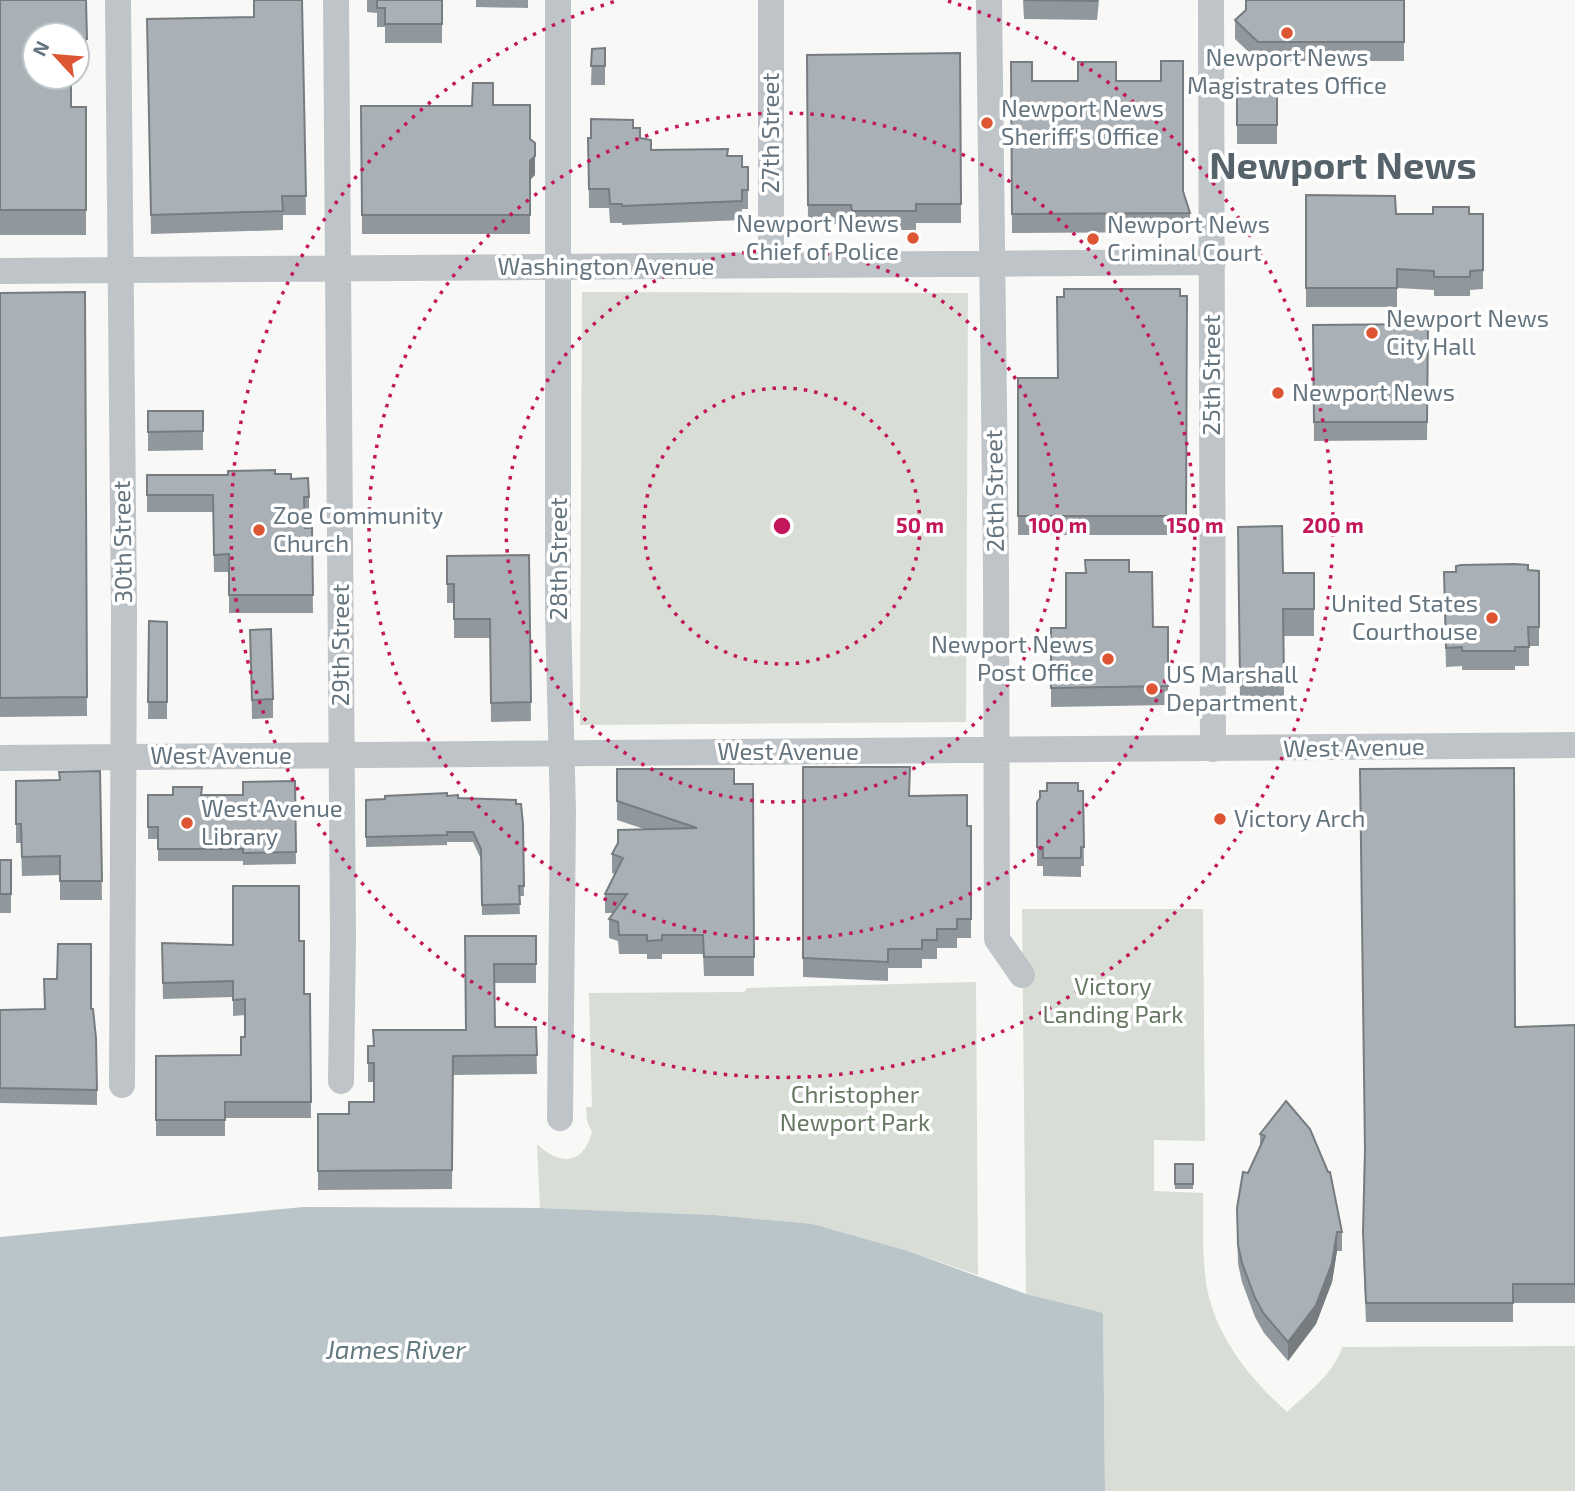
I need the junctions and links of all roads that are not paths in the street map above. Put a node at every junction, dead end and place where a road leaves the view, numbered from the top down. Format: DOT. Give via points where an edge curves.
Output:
graph roads {
  1 [pos="118,0"];
  2 [pos="336,0"];
  3 [pos="558,0"];
  4 [pos="771,0"];
  5 [pos="989,0"];
  6 [pos="1211,0"];
  7 [pos="1213,262"];
  8 [pos="993,263"];
  9 [pos="771,265"];
  10 [pos="558,267"];
  11 [pos="338,268"];
  12 [pos="121,270"];
  13 [pos="0,271"];
  14 [pos="1570,742"];
  15 [pos="1213,749"];
  16 [pos="997,751"];
  17 [pos="561,754"];
  18 [pos="342,755"];
  19 [pos="123,757"];
  20 [pos="0,758"];
  21 [pos="1022,975"];
  22 [pos="341,1081"];
  23 [pos="122,1085"];
  24 [pos="560,1118"];
  1 -- 12 [label="street, 30th Street"];
  2 -- 11 [label="street, 29th Street"];
  3 -- 10 [label="street, 28th Street"];
  4 -- 9 [label="street, 27th Street"];
  5 -- 8 [label="street, 26th Street"];
  6 -- 7 [label="street, 25th Street"];
  7 -- 8 [label="street, Washington Avenue"];
  7 -- 15 [label="street, 25th Street"];
  8 -- 9 [label="street, Washington Avenue"];
  8 -- 16 [label="street, 26th Street"];
  9 -- 10 [label="street, Washington Avenue"];
  10 -- 11 [label="street, Washington Avenue"];
  10 -- 17 [label="street, 28th Street"];
  11 -- 12 [label="street, Washington Avenue"];
  11 -- 18 [label="street, 29th Street"];
  12 -- 13 [label="street, Washington Avenue"];
  12 -- 19 [label="street, 30th Street"];
  14 -- 15 [label="street, West Avenue"];
  15 -- 16 [label="street, West Avenue"];
  16 -- 17 [label="street, West Avenue"];
  16 -- 21 [label="street, 26th Street" via="997,939"];
  17 -- 18 [label="street, West Avenue"];
  17 -- 24 [label="street, 28th Street"];
  18 -- 19 [label="street, West Avenue"];
  18 -- 22 [label="street, 29th Street"];
  19 -- 20 [label="street, West Avenue"];
  19 -- 23 [label="street, 30th Street"];
}
